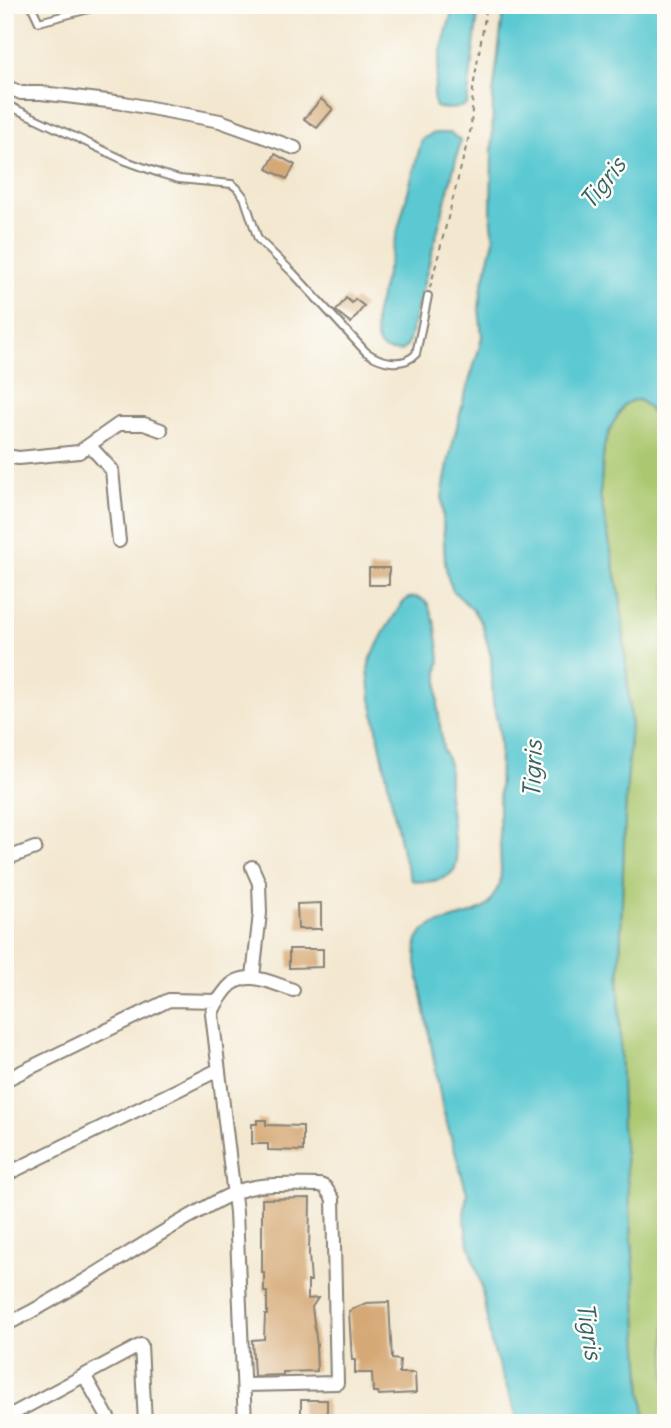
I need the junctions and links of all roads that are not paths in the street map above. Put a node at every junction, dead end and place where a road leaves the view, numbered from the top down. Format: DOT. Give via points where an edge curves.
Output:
graph roads {
  1 [pos="31,5"];
  2 [pos="104,5"];
  3 [pos="5,86"];
  4 [pos="5,104"];
  5 [pos="295,148"];
  6 [pos="428,296"];
  7 [pos="161,430"];
  8 [pos="89,444"];
  9 [pos="5,456"];
  10 [pos="119,541"];
  11 [pos="35,848"];
  12 [pos="5,859"];
  13 [pos="252,867"];
  14 [pos="253,977"];
  15 [pos="293,990"];
  16 [pos="218,1000"];
  17 [pos="218,1070"];
  18 [pos="5,1080"];
  19 [pos="5,1175"];
  20 [pos="234,1193"];
  21 [pos="5,1325"];
  22 [pos="84,1376"];
  23 [pos="244,1385"];
  24 [pos="5,1418"];
  25 [pos="111,1423"];
  26 [pos="145,1423"];
  27 [pos="245,1423"];
  1 -- 2 [label="lane" via="39,22"];
  3 -- 5 [label="street" via="22,93 194,115"];
  4 -- 6 [label="lane" via="125,161 180,178 232,184 244,197 258,239 375,359 397,362 416,354"];
  7 -- 8 [label="street" via="120,425"];
  8 -- 9 [label="street" via="79,452"];
  8 -- 10 [label="street" via="112,470"];
  11 -- 12 [label="street"];
  13 -- 14 [label="street" via="259,883 260,913"];
  14 -- 15 [label="street"];
  14 -- 16 [label="street" via="234,981"];
  16 -- 17 [label="street" via="212,1023"];
  16 -- 18 [label="street" via="169,1000"];
  17 -- 19 [label="street"];
  17 -- 20 [label="street"];
  20 -- 21 [label="street"];
  20 -- 23 [label="street"];
  20 -- 23 [label="street" via="248,1188 320,1185 333,1199 337,1383"];
  22 -- 24 [label="street"];
  22 -- 25 [label="street"];
  22 -- 26 [label="street" via="141,1345"];
  23 -- 27 [label="street"];
}
